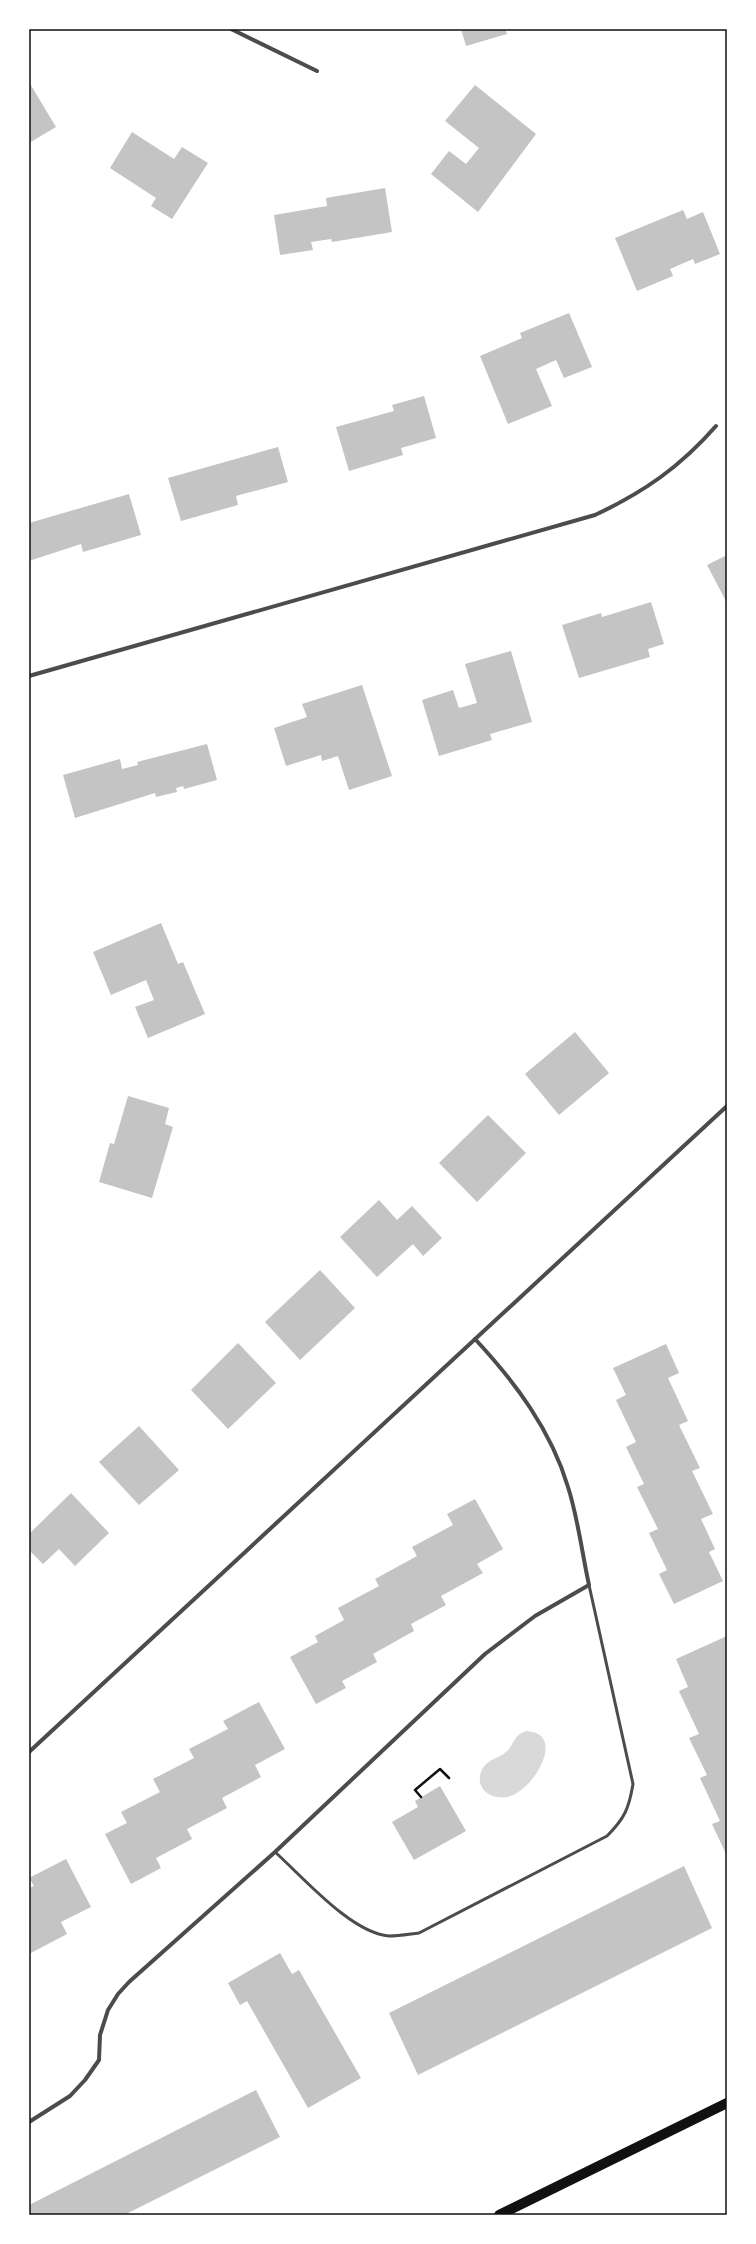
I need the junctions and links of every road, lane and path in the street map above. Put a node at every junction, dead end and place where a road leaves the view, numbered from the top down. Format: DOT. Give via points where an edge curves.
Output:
graph roads {
  1 [pos="230,29"];
  2 [pos="317,71"];
  3 [pos="716,426"];
  4 [pos="29,676"];
  5 [pos="727,1106"];
  6 [pos="475,1339"];
  7 [pos="589,1585"];
  8 [pos="29,1752"];
  9 [pos="449,1778"];
  10 [pos="421,1797"];
  11 [pos="275,1852"];
  12 [pos="727,2103"];
  13 [pos="29,2122"];
  14 [pos="499,2215"];
  1 -- 2 [label="street"];
  3 -- 4 [label="street" via="698,447 669,473 629,499 595,515"];
  5 -- 6 [label="street"];
  6 -- 7 [label="street" via="505,1371 531,1407 556,1456 568,1487"];
  6 -- 8 [label="street"];
  7 -- 11 [label="street" via="535,1616 485,1654"];
  7 -- 11 [label="lane" via="633,1784 629,1807 620,1823 607,1836 419,1933 388,1936 364,1929 343,1915"];
  9 -- 10 [label="path" via="440,1769 415,1790"];
  11 -- 13 [label="street" via="118,1994 108,2010 100,2035 99,2060 70,2096"];
  12 -- 14 [label="main road"];
}
